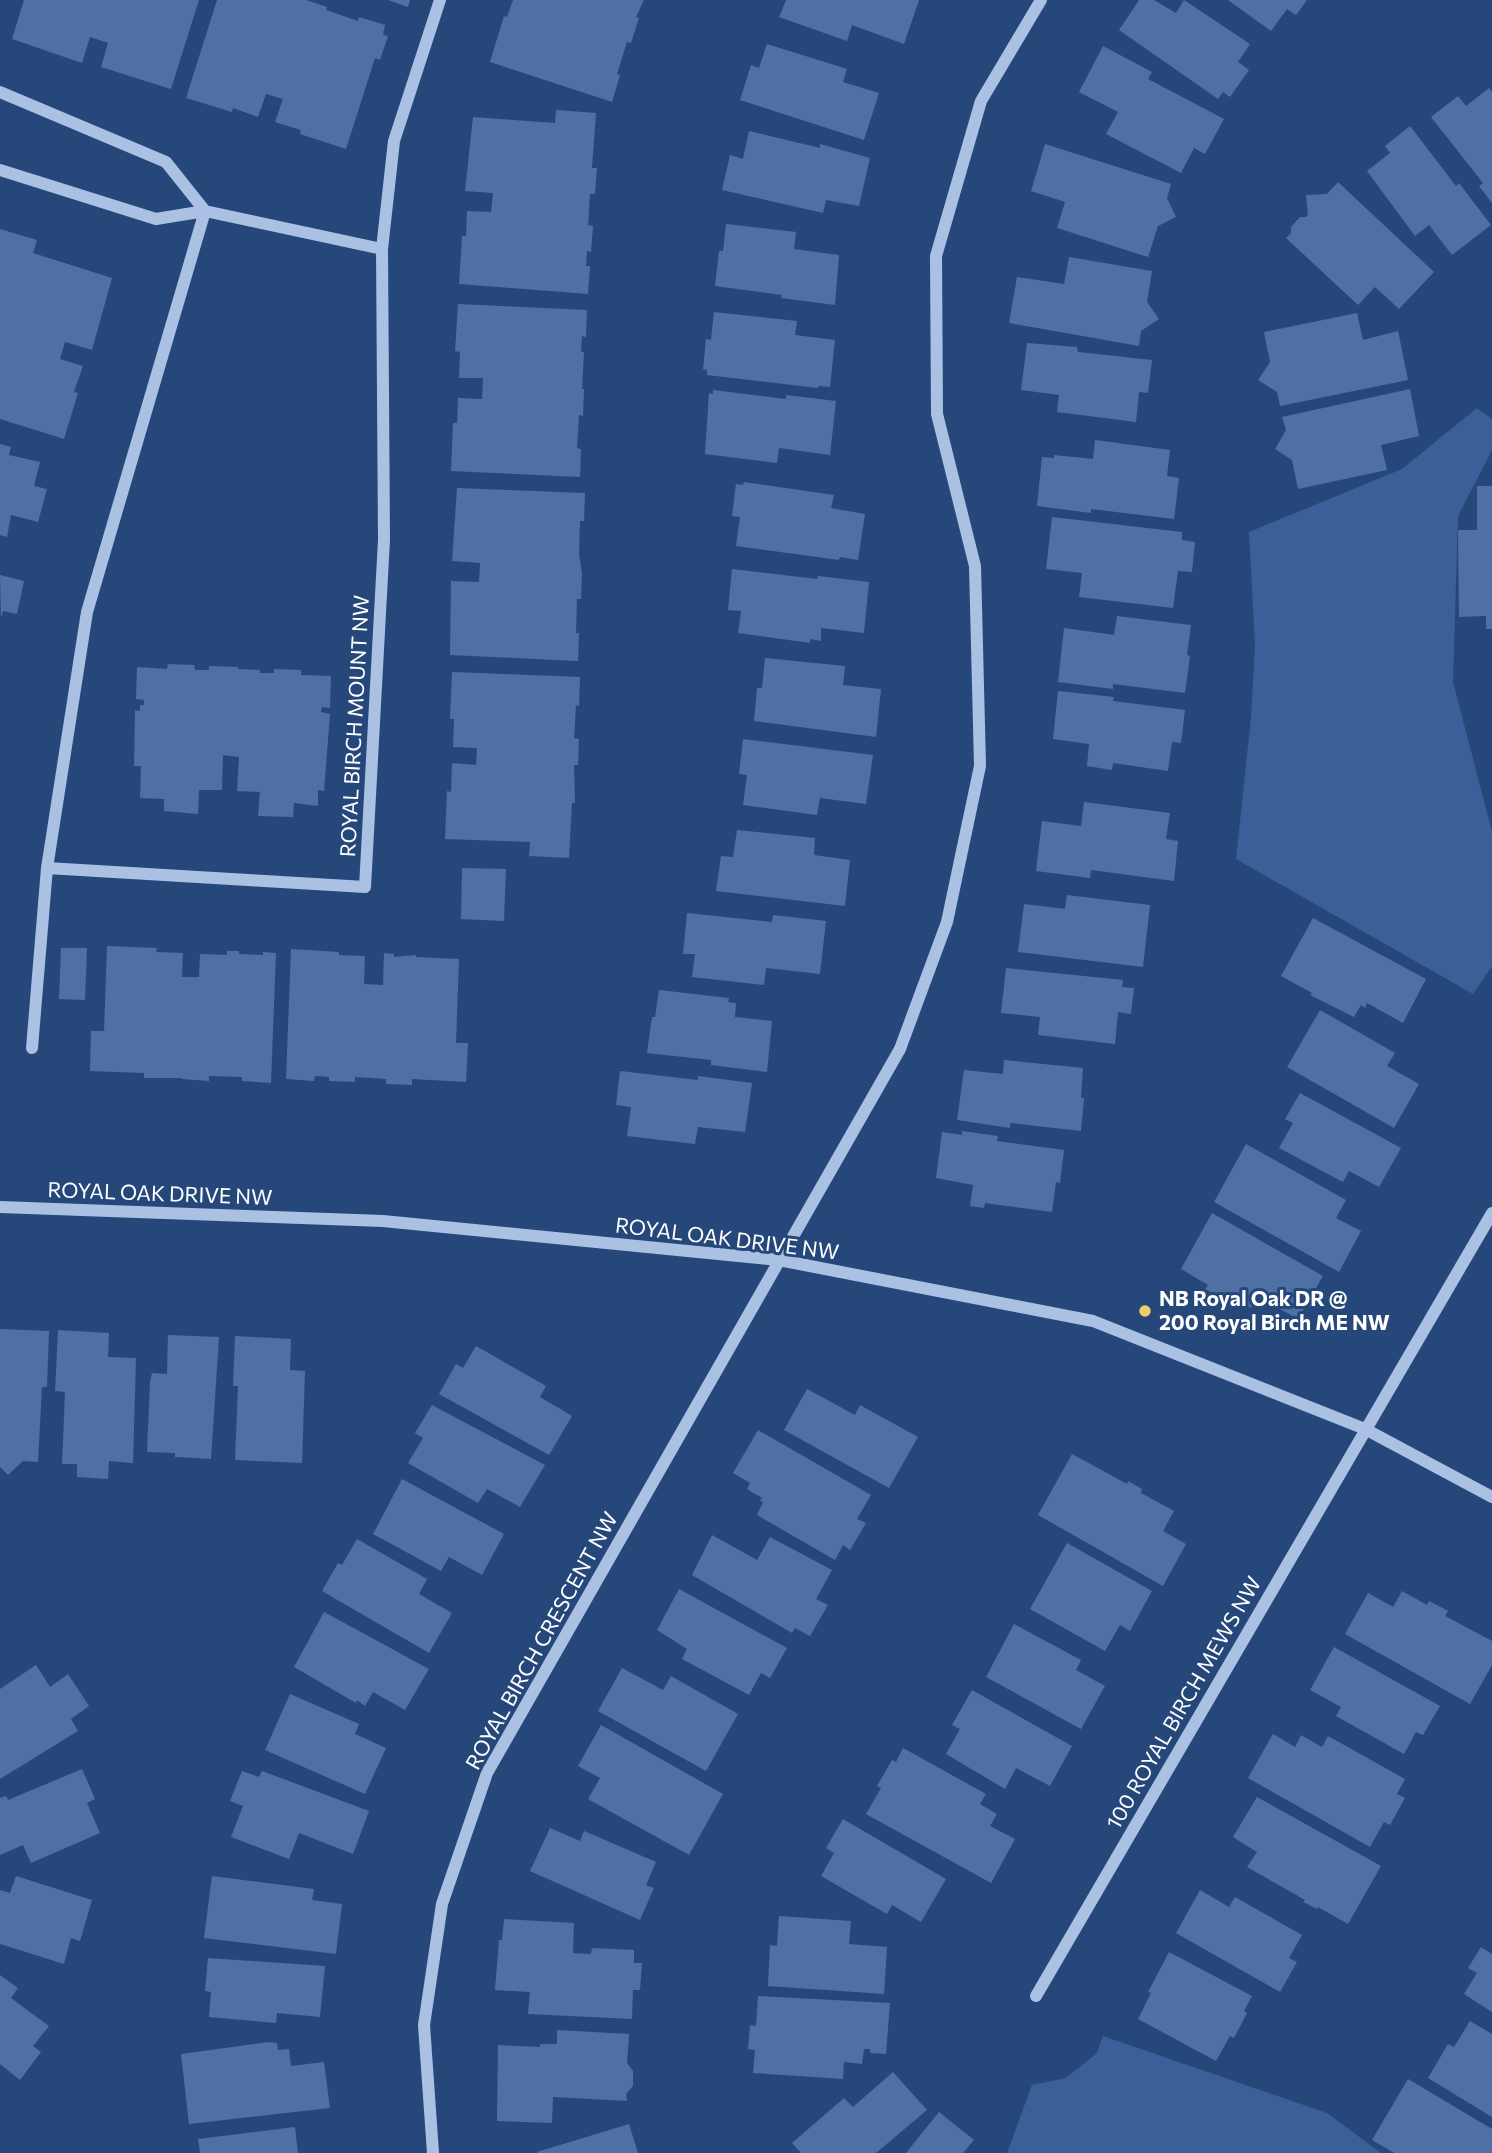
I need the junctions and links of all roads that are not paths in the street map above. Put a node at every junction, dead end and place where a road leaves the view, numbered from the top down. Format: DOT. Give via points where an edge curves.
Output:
graph roads {
  1 [pos="440,0"];
  2 [pos="1041,0"];
  3 [pos="0,92"];
  4 [pos="0,170"];
  5 [pos="205,211"];
  6 [pos="382,249"];
  7 [pos="47,867"];
  8 [pos="32,1048"];
  9 [pos="0,1207"];
  10 [pos="1492,1213"];
  11 [pos="779,1260"];
  12 [pos="1365,1429"];
  13 [pos="1492,1497"];
  14 [pos="1036,1996"];
  15 [pos="433,2153"];
  1 -- 6 [label="street, ROYAL BIRCH MOUNT NW" via="394,141"];
  2 -- 11 [label="street, ROYAL BIRCH CRESCENT NW" via="981,101 936,256 937,414 975,566 980,766 947,922 900,1049"];
  3 -- 5 [label="street" via="166,162"];
  4 -- 5 [label="street" via="156,219"];
  5 -- 6 [label="street"];
  5 -- 7 [label="street" via="87,612"];
  6 -- 7 [label="street, ROYAL BIRCH MOUNT NW" via="384,540 365,887"];
  7 -- 8 [label="street"];
  9 -- 11 [label="street, ROYAL OAK DRIVE NW" via="383,1221"];
  10 -- 12 [label="street, 100 ROYAL BIRCH MEWS NW"];
  11 -- 12 [label="street, ROYAL OAK DRIVE NW" via="1093,1321"];
  11 -- 15 [label="street, ROYAL BIRCH CRESCENT NW" via="488,1773 442,1903 424,2025"];
  12 -- 13 [label="street, ROYAL OAK DRIVE NW"];
  12 -- 14 [label="street, 100 ROYAL BIRCH MEWS NW"];
}
